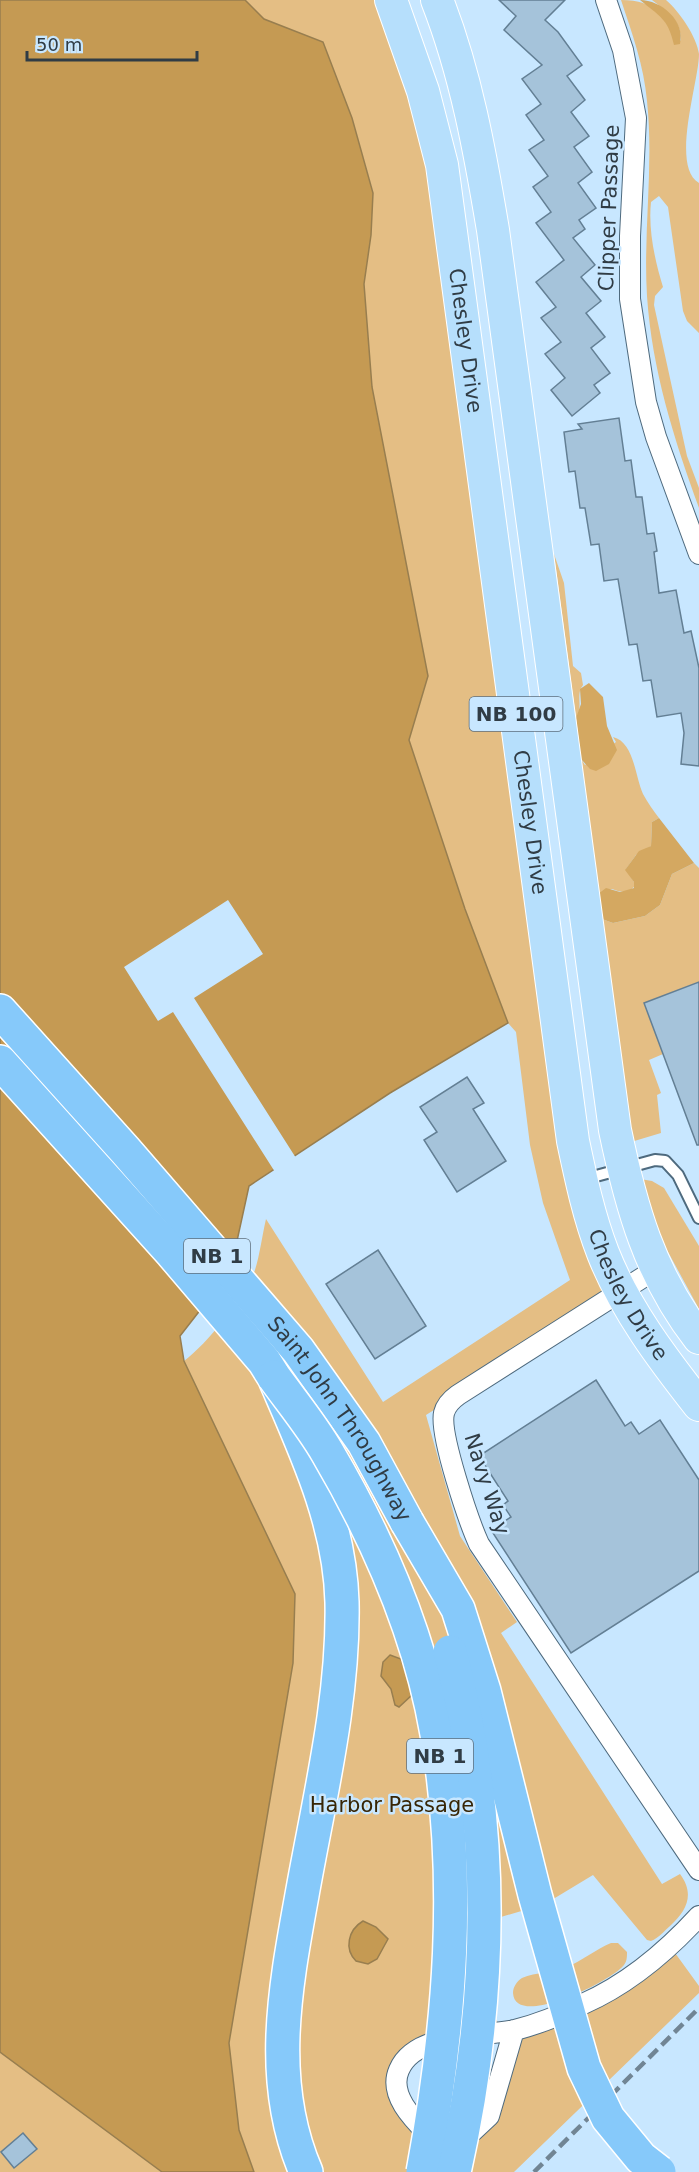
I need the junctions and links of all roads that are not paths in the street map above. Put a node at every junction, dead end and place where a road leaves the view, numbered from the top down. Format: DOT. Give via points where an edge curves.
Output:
graph roads {
  1 [pos="391,0"];
  2 [pos="437,0"];
  3 [pos="606,0"];
  4 [pos="493,230"];
  5 [pos="453,239"];
  6 [pos="699,554"];
  7 [pos="0,1011"];
  8 [pos="0,1062"];
  9 [pos="623,1169"];
  10 [pos="581,1179"];
  11 [pos="699,1218"];
  12 [pos="656,1269"];
  13 [pos="621,1292"];
  14 [pos="699,1338"];
  15 [pos="274,1377"];
  16 [pos="699,1405"];
  17 [pos="407,1522"];
  18 [pos="699,1870"];
  19 [pos="699,1917"];
  20 [pos="514,2030"];
  21 [pos="306,2172"];
  22 [pos="423,2172"];
  23 [pos="454,2172"];
  24 [pos="659,2172"];
  1 -- 5 [label="main road, Chesley Drive / NB 100" via="423,92 442,165"];
  2 -- 4 [label="main road, Chesley Drive / NB 100" via="470,113"];
  3 -- 6 [label="street, Clipper Passage" via="623,50 636,118 629,266 644,390 656,437"];
  4 -- 5 [label="main road"];
  4 -- 9 [label="main road, Chesley Drive / NB 100" via="611,1107"];
  5 -- 10 [label="main road, Chesley Drive / NB 100" via="551,987"];
  7 -- 17 [label="highway, Saint John Throughway / NB 1" via="298,1350 364,1443"];
  8 -- 15 [label="highway, Saint John Throughway / NB 1" via="172,1253"];
  9 -- 10 [label="lane"];
  9 -- 11 [label="lane" via="664,1161 678,1175"];
  9 -- 12 [label="main road, Chesley Drive / NB 100" via="640,1232"];
  10 -- 13 [label="main road, Chesley Drive / NB 100" via="603,1253"];
  12 -- 13 [label="street, Navy Way"];
  12 -- 14 [label="main road, Chesley Drive / NB 100"];
  13 -- 16 [label="main road, Chesley Drive / NB 100"];
  13 -- 18 [label="street, Navy Way" via="458,1395 448,1403 443,1426 479,1544"];
  15 -- 21 [label="highway, bridge" via="321,1490 337,1556 342,1599 337,1690 282,2030 285,2102"];
  15 -- 22 [label="highway, Saint John Throughway / NB 1, bridge" via="325,1449 379,1551 418,1661 437,1732 448,1814 451,1910 442,2060"];
  17 -- 23 [label="highway, Saint John Throughway / NB 1, bridge" via="441,1617 455,1671 470,1733 481,1811 485,1911 480,2009 469,2107"];
  17 -- 24 [label="highway, bridge" via="458,1609 484,1691 535,1895 584,2068 608,2118 641,2158"];
  19 -- 20 [label="street" via="670,1946 609,1990 576,2008"];
  20 -- 20 [label="street" via="489,2116 473,2131 448,2139 430,2136 402,2102 397,2088 398,2071 406,2059 421,2047 447,2038"];
}
